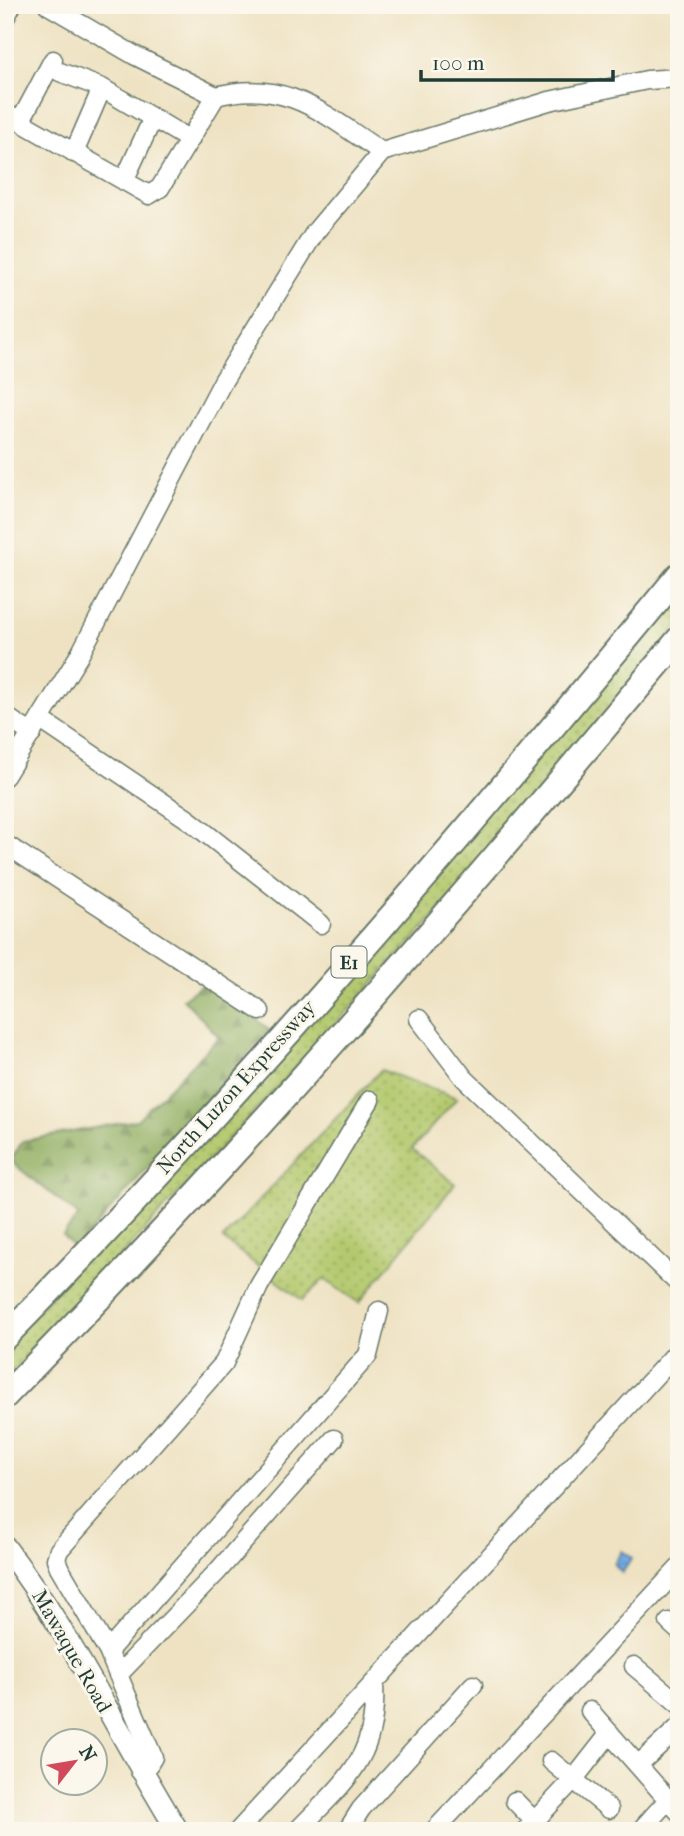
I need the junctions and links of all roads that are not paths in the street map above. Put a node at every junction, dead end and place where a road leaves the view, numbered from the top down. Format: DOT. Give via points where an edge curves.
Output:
graph roads {
  1 [pos="12,5"];
  2 [pos="48,5"];
  3 [pos="5,19"];
  4 [pos="679,78"];
  5 [pos="102,88"];
  6 [pos="216,96"];
  7 [pos="13,118"];
  8 [pos="152,120"];
  9 [pos="190,140"];
  10 [pos="382,152"];
  11 [pos="74,153"];
  12 [pos="124,181"];
  13 [pos="679,575"];
  14 [pos="679,639"];
  15 [pos="5,716"];
  16 [pos="37,727"];
  17 [pos="5,776"];
  18 [pos="5,844"];
  19 [pos="321,925"];
  20 [pos="260,1011"];
  21 [pos="419,1019"];
  22 [pos="370,1100"];
  23 [pos="679,1284"];
  24 [pos="379,1311"];
  25 [pos="5,1338"];
  26 [pos="679,1350"];
  27 [pos="5,1396"];
  28 [pos="334,1439"];
  29 [pos="5,1547"];
  30 [pos="679,1568"];
  31 [pos="108,1651"];
  32 [pos="634,1666"];
  33 [pos="118,1675"];
  34 [pos="374,1684"];
  35 [pos="473,1685"];
  36 [pos="679,1704"];
  37 [pos="590,1711"];
  38 [pos="679,1727"];
  39 [pos="610,1733"];
  40 [pos="551,1761"];
  41 [pos="639,1764"];
  42 [pos="140,1770"];
  43 [pos="574,1779"];
  44 [pos="515,1801"];
  45 [pos="673,1807"];
  46 [pos="609,1809"];
  47 [pos="534,1827"];
  48 [pos="177,1831"];
  49 [pos="238,1831"];
  50 [pos="297,1831"];
  51 [pos="347,1831"];
  52 [pos="434,1831"];
  53 [pos="640,1831"];
  1 -- 3 [label="street"];
  2 -- 6 [label="street"];
  4 -- 10 [label="street" via="550,100"];
  5 -- 7 [label="street" via="57,66"];
  5 -- 8 [label="street"];
  5 -- 11 [label="street"];
  6 -- 9 [label="street"];
  6 -- 10 [label="street" via="239,90 274,90 326,114"];
  7 -- 11 [label="street"];
  8 -- 9 [label="street"];
  8 -- 12 [label="street"];
  9 -- 12 [label="street" via="155,193 149,195"];
  10 -- 16 [label="street" via="315,232 223,381"];
  11 -- 12 [label="street"];
  13 -- 25 [label="highway, North Luzon Expressway / E1" via="520,768 273,1048"];
  14 -- 27 [label="highway, North Luzon Expressway / E1" via="302,1078"];
  15 -- 16 [label="street"];
  16 -- 17 [label="street"];
  16 -- 19 [label="street" via="188,820"];
  18 -- 20 [label="street"];
  21 -- 23 [label="street" via="464,1078"];
  22 -- 31 [label="street" via="259,1286 224,1363 59,1550 59,1567"];
  24 -- 31 [label="street" via="368,1355"];
  26 -- 34 [label="street"];
  28 -- 33 [label="street"];
  29 -- 42 [label="main road, Mawaque Road" via="70,1640"];
  30 -- 52 [label="street"];
  31 -- 33 [label="street"];
  32 -- 36 [label="street"];
  33 -- 42 [label="street" via="153,1757"];
  34 -- 49 [label="street"];
  34 -- 50 [label="street" via="371,1737 360,1762"];
  35 -- 51 [label="street"];
  37 -- 39 [label="street"];
  38 -- 41 [label="street"];
  39 -- 41 [label="street"];
  39 -- 43 [label="street"];
  40 -- 43 [label="street"];
  41 -- 45 [label="street"];
  42 -- 48 [label="main road, Mawaque Road"];
  43 -- 46 [label="street"];
  43 -- 47 [label="street"];
  44 -- 47 [label="street"];
  45 -- 53 [label="street"];
}
